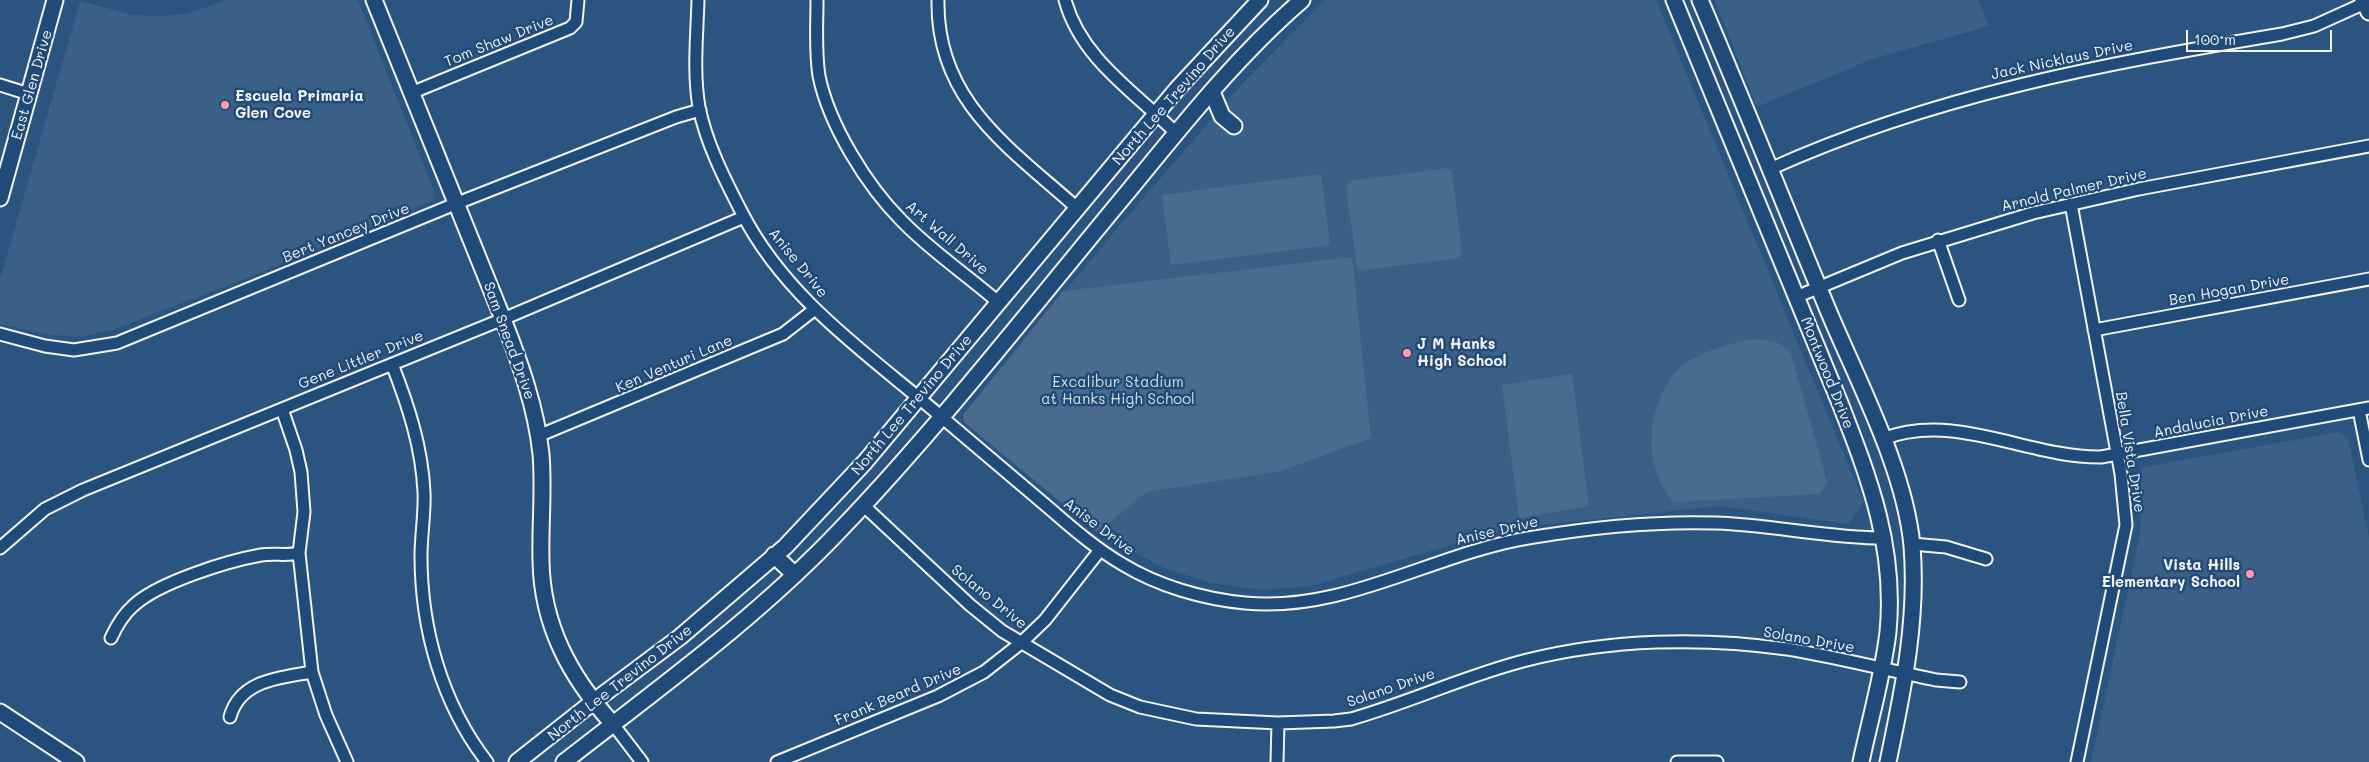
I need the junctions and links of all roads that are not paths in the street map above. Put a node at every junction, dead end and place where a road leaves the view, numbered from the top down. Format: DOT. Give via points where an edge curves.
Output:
graph roads {
  1 [pos="55,0"];
  2 [pos="374,0"];
  3 [pos="578,0"];
  4 [pos="698,0"];
  5 [pos="817,0"];
  6 [pos="938,0"];
  7 [pos="1065,0"];
  8 [pos="1302,0"];
  9 [pos="1674,0"];
  10 [pos="1700,0"];
  11 [pos="1253,2"];
  12 [pos="2366,5"];
  13 [pos="1719,44"];
  14 [pos="1697,53"];
  15 [pos="0,85"];
  16 [pos="1212,92"];
  17 [pos="410,93"];
  18 [pos="29,94"];
  19 [pos="700,110"];
  20 [pos="1157,114"];
  21 [pos="1234,126"];
  22 [pos="1177,134"];
  23 [pos="2369,146"];
  24 [pos="1770,169"];
  25 [pos="0,198"];
  26 [pos="455,204"];
  27 [pos="2070,204"];
  28 [pos="1077,208"];
  29 [pos="744,217"];
  30 [pos="1938,240"];
  31 [pos="2369,279"];
  32 [pos="1819,288"];
  33 [pos="1796,297"];
  34 [pos="1958,300"];
  35 [pos="998,302"];
  36 [pos="815,308"];
  37 [pos="503,319"];
  38 [pos="2094,330"];
  39 [pos="0,334"];
  40 [pos="392,364"];
  41 [pos="919,398"];
  42 [pos="282,409"];
  43 [pos="2364,409"];
  44 [pos="941,417"];
  45 [pos="538,436"];
  46 [pos="1882,439"];
  47 [pos="2117,455"];
  48 [pos="2369,460"];
  49 [pos="863,505"];
  50 [pos="1884,538"];
  51 [pos="1912,544"];
  52 [pos="0,548"];
  53 [pos="1100,550"];
  54 [pos="299,553"];
  55 [pos="774,556"];
  56 [pos="1986,559"];
  57 [pos="795,575"];
  58 [pos="111,638"];
  59 [pos="1021,643"];
  60 [pos="1881,668"];
  61 [pos="312,672"];
  62 [pos="1906,674"];
  63 [pos="1960,682"];
  64 [pos="593,702"];
  65 [pos="0,712"];
  66 [pos="230,717"];
  67 [pos="1278,723"];
  68 [pos="613,724"];
  69 [pos="76,762"];
  70 [pos="348,762"];
  71 [pos="487,762"];
  72 [pos="517,762"];
  73 [pos="564,762"];
  74 [pos="642,762"];
  75 [pos="777,762"];
  76 [pos="1277,762"];
  77 [pos="1677,762"];
  78 [pos="1717,762"];
  79 [pos="1861,762"];
  80 [pos="1888,762"];
  81 [pos="2077,762"];
  1 -- 18 [label="main road, East Glen Drive"];
  2 -- 17 [label="main road, Sam Snead Drive"];
  3 -- 17 [label="street, Tom Shaw Drive" via="576,22 570,28"];
  4 -- 19 [label="street, Anise Drive" via="697,84"];
  5 -- 35 [label="street, Art Wall Drive" via="820,78 831,111 861,169 902,221"];
  6 -- 28 [label="street" via="945,60 966,100 992,133"];
  7 -- 20 [label="street" via="1075,29 1102,66"];
  8 -- 16 [label="main road, North Lee Trevino Drive" via="1259,39"];
  9 -- 14 [label="main road, Montwood Drive"];
  10 -- 13 [label="main road, Montwood Drive"];
  11 -- 20 [label="main road, North Lee Trevino Drive"];
  12 -- 24 [label="street, Jack Nicklaus Drive" via="2314,26 2282,34 2051,76 1976,94 1847,136"];
  13 -- 14 [label="main road"];
  13 -- 24 [label="main road, Montwood Drive"];
  14 -- 33 [label="main road, Montwood Drive"];
  15 -- 18 [label="street"];
  16 -- 21 [label="main road" via="1222,116"];
  16 -- 22 [label="main road, North Lee Trevino Drive"];
  17 -- 26 [label="main road, Sam Snead Drive"];
  18 -- 25 [label="main road, East Glen Drive"];
  19 -- 26 [label="street, Bert Yancey Drive" via="648,127"];
  19 -- 29 [label="street, Anise Drive" via="720,166"];
  20 -- 22 [label="street"];
  20 -- 28 [label="main road, North Lee Trevino Drive"];
  22 -- 44 [label="main road, North Lee Trevino Drive"];
  23 -- 27 [label="street, Arnold Palmer Drive"];
  24 -- 32 [label="main road, Montwood Drive"];
  26 -- 37 [label="main road, Sam Snead Drive"];
  26 -- 39 [label="street, Bert Yancey Drive" via="118,343 74,350"];
  27 -- 30 [label="street, Arnold Palmer Drive"];
  27 -- 38 [label="street, Bella Vista Drive"];
  28 -- 35 [label="main road, North Lee Trevino Drive"];
  29 -- 36 [label="street, Anise Drive" via="768,254"];
  29 -- 37 [label="street, Gene Littler Drive"];
  30 -- 32 [label="street, Arnold Palmer Drive"];
  30 -- 34 [label="street"];
  31 -- 38 [label="street, Ben Hogan Drive"];
  32 -- 33 [label="street, Arnold Palmer Drive"];
  32 -- 46 [label="main road, Montwood Drive"];
  33 -- 50 [label="main road, Montwood Drive" via="1866,470"];
  35 -- 41 [label="main road, North Lee Trevino Drive"];
  36 -- 41 [label="street, Anise Drive" via="859,351"];
  36 -- 45 [label="street, Ken Venturi Lane" via="783,334"];
  37 -- 40 [label="street, Gene Littler Drive"];
  37 -- 45 [label="main road, Sam Snead Drive" via="521,366"];
  38 -- 47 [label="street, Bella Vista Drive"];
  40 -- 42 [label="street, Gene Littler Drive"];
  40 -- 71 [label="street" via="412,418 419,450 424,491 422,582 435,658 448,695"];
  41 -- 44 [label="street, Anise Drive"];
  41 -- 55 [label="main road, North Lee Trevino Drive" via="840,490"];
  42 -- 52 [label="street, Gene Littler Drive" via="60,500"];
  42 -- 54 [label="street" via="300,472 304,512"];
  43 -- 47 [label="street, Andalucia Drive"];
  43 -- 48 [label="street"];
  44 -- 49 [label="main road, North Lee Trevino Drive"];
  44 -- 53 [label="street, Anise Drive"];
  45 -- 64 [label="main road, Sam Snead Drive" via="543,503 542,589 547,616 564,658"];
  46 -- 47 [label="street, Andalucia Drive" via="1899,432 1929,428 2072,456"];
  46 -- 51 [label="main road, Montwood Drive" via="1907,516"];
  47 -- 81 [label="street, Bella Vista Drive" via="2125,503 2125,540"];
  49 -- 57 [label="main road, North Lee Trevino Drive"];
  49 -- 59 [label="street, Solano Drive" via="970,605"];
  50 -- 53 [label="street, Anise Drive" via="1716,523 1593,528 1485,547 1346,594 1273,605 1242,603 1188,592 1125,566"];
  50 -- 60 [label="main road, Montwood Drive" via="1889,607"];
  51 -- 56 [label="street" via="1946,547"];
  51 -- 62 [label="main road, Montwood Drive" via="1913,618"];
  53 -- 59 [label="street, Frank Beard Drive" via="1045,620"];
  54 -- 58 [label="street" via="241,559 163,588 132,607"];
  54 -- 61 [label="street"];
  55 -- 57 [label="main road"];
  55 -- 64 [label="main road, North Lee Trevino Drive" via="680,637"];
  57 -- 68 [label="main road, North Lee Trevino Drive"];
  59 -- 67 [label="street, Solano Drive" via="1110,695 1140,707 1196,719"];
  59 -- 75 [label="street, Frank Beard Drive" via="998,663 965,684"];
  60 -- 62 [label="street, Solano Drive"];
  60 -- 67 [label="street, Solano Drive" via="1818,654 1746,645 1688,641 1616,645 1528,659 1458,680 1351,719"];
  60 -- 79 [label="main road, Montwood Drive"];
  61 -- 66 [label="street" via="245,690 235,701"];
  61 -- 70 [label="street" via="326,715"];
  62 -- 63 [label="street, Solano Drive"];
  62 -- 80 [label="main road, Montwood Drive"];
  64 -- 68 [label="main road, Sam Snead Drive"];
  64 -- 72 [label="main road, North Lee Trevino Drive"];
  65 -- 69 [label="main road"];
  67 -- 76 [label="street"];
  68 -- 73 [label="main road, North Lee Trevino Drive"];
  68 -- 74 [label="street, Sam Snead Drive"];
  77 -- 78 [label="street"];
}
